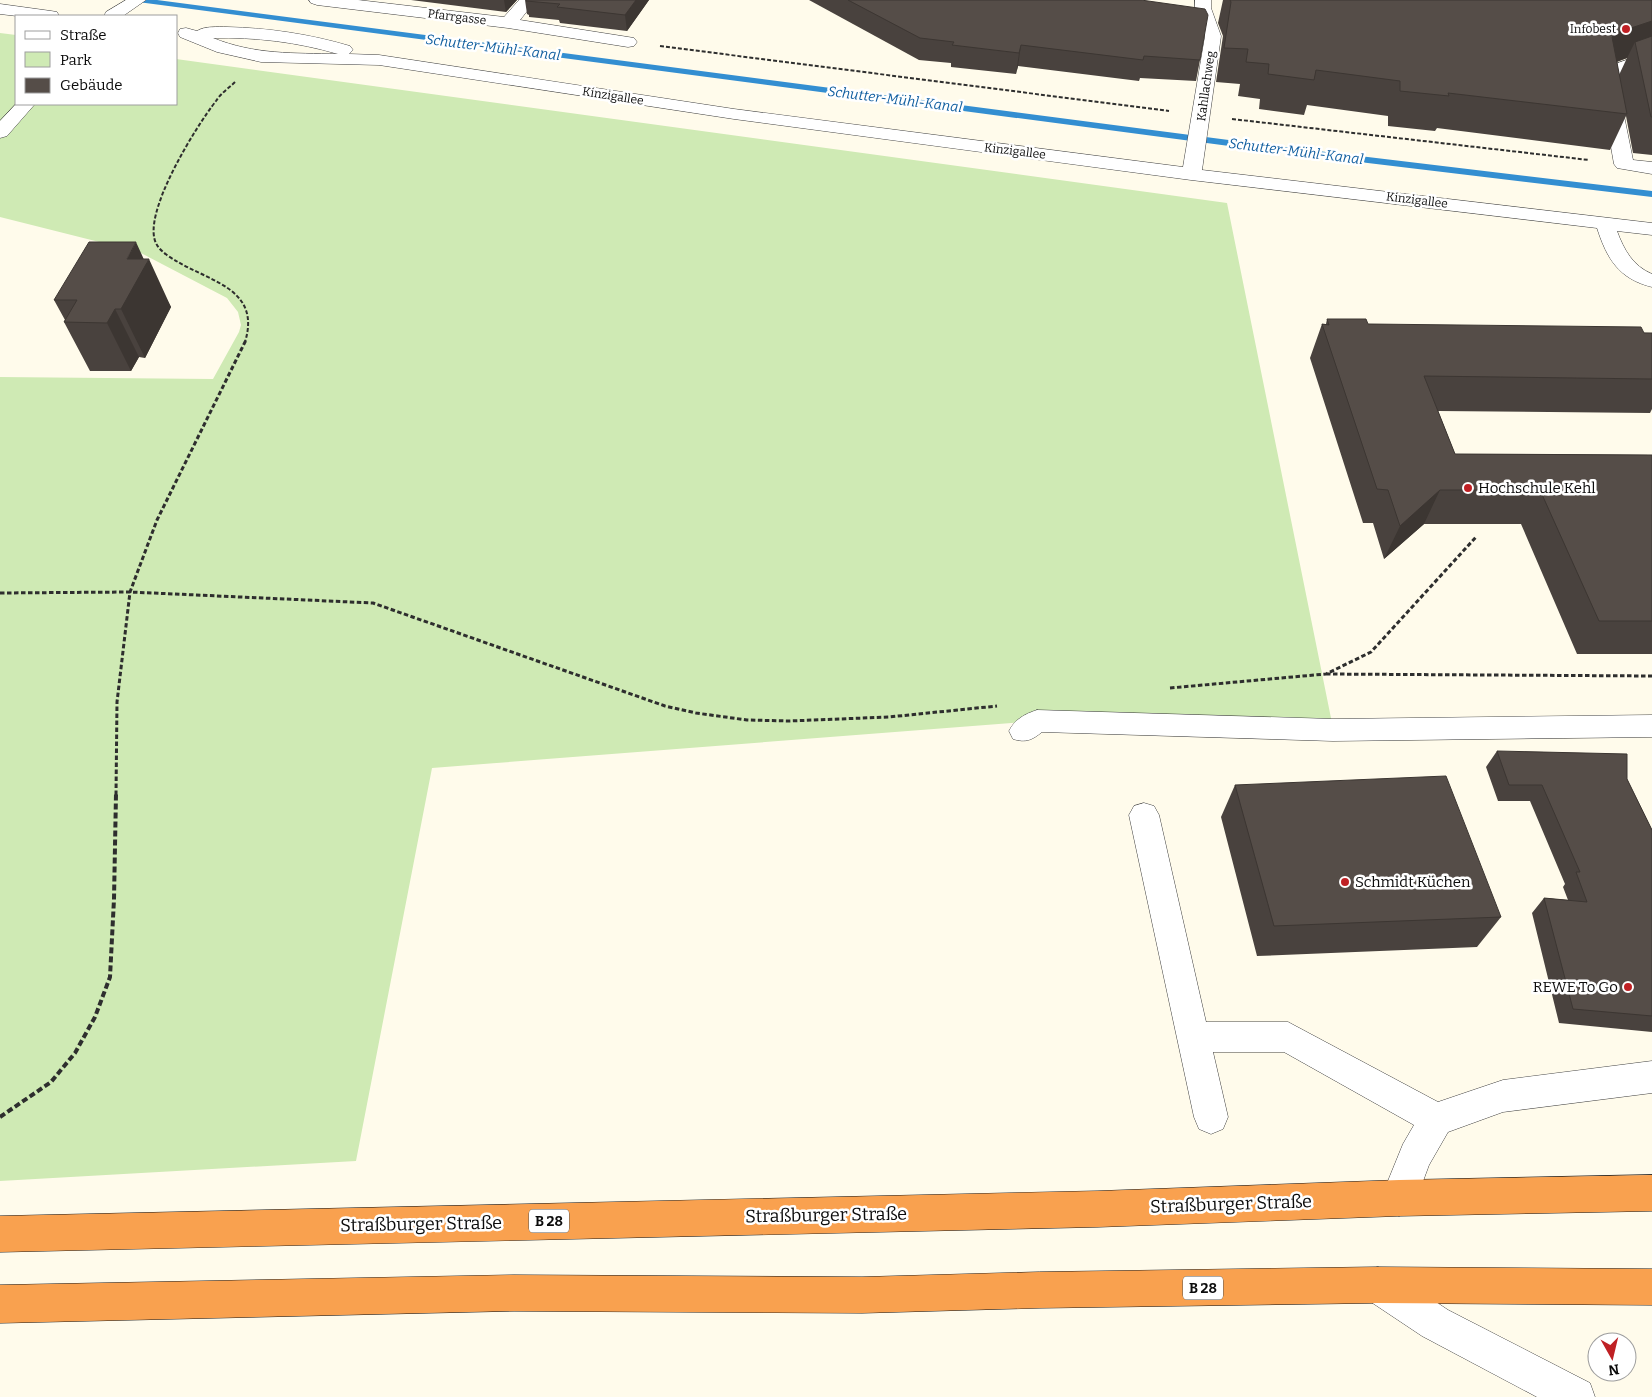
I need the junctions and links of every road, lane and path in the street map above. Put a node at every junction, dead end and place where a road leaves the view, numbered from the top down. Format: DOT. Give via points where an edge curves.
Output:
graph roads {
  1 [pos="316,0"];
  2 [pos="528,0"];
  3 [pos="1203,0"];
  4 [pos="132,4"];
  5 [pos="0,9"];
  6 [pos="44,15"];
  7 [pos="114,15"];
  8 [pos="508,23"];
  9 [pos="181,32"];
  10 [pos="628,42"];
  11 [pos="1652,56"];
  12 [pos="379,60"];
  13 [pos="240,77"];
  14 [pos="25,105"];
  15 [pos="1202,116"];
  16 [pos="0,132"];
  17 [pos="1624,164"];
  18 [pos="1652,168"];
  19 [pos="1191,174"];
  20 [pos="1605,224"];
  21 [pos="1652,229"];
  22 [pos="1652,281"];
  23 [pos="1476,537"];
  24 [pos="130,592"];
  25 [pos="0,593"];
  26 [pos="1326,674"];
  27 [pos="1652,676"];
  28 [pos="1162,689"];
  29 [pos="1006,705"];
  30 [pos="1652,726"];
  31 [pos="1023,731"];
  32 [pos="1144,815"];
  33 [pos="1193,1037"];
  34 [pos="1652,1078"];
  35 [pos="0,1116"];
  36 [pos="1211,1117"];
  37 [pos="1436,1119"];
  38 [pos="1652,1193"];
  39 [pos="1399,1198"];
  40 [pos="0,1234"];
  41 [pos="1378,1285"];
  42 [pos="1652,1287"];
  43 [pos="0,1304"];
  44 [pos="1530,1387"];
  45 [pos="1576,1397"];
  1 -- 8 [label="street, Pfarrgasse"];
  2 -- 8 [label="street, Pfarrgasse"];
  3 -- 15 [label="street, Kahllachweg" via="1213,36"];
  4 -- 7 [label="street"];
  5 -- 6 [label="street"];
  8 -- 10 [label="street, Pfarrgasse"];
  9 -- 12 [label="street, Kinzigallee" via="283,34"];
  9 -- 12 [label="street, Kinzigallee" via="223,48 261,57"];
  10 -- 15 [label="path"];
  11 -- 17 [label="street" via="1607,73"];
  12 -- 19 [label="street, Kinzigallee" via="734,114"];
  13 -- 24 [label="path" via="215,100 198,125 163,193 152,230 157,246 168,256 234,290 248,309 251,326 157,520"];
  14 -- 16 [label="street"];
  15 -- 17 [label="path"];
  15 -- 19 [label="street, Kahllachweg"];
  17 -- 18 [label="street"];
  19 -- 20 [label="street, Kinzigallee"];
  20 -- 21 [label="street, Kinzigallee"];
  20 -- 22 [label="street" via="1620,261 1628,270"];
  23 -- 26 [label="path" via="1371,652"];
  24 -- 25 [label="path"];
  24 -- 29 [label="path" via="373,603 665,706 747,720 889,718"];
  24 -- 35 [label="path" via="117,702 110,977 95,1017 75,1053 51,1082"];
  26 -- 27 [label="path"];
  26 -- 28 [label="path"];
  30 -- 31 [label="street" via="1334,730 1037,721"];
  32 -- 33 [label="street"];
  33 -- 36 [label="street"];
  33 -- 37 [label="street" via="1288,1037"];
  34 -- 37 [label="street" via="1502,1096"];
  37 -- 39 [label="street" via="1415,1156"];
  38 -- 39 [label="highway, Straßburger Straße / B 28"];
  39 -- 40 [label="highway, Straßburger Straße / B 28" via="1108,1209"];
  41 -- 42 [label="highway, B 28"];
  41 -- 43 [label="highway, B 28" via="862,1296 514,1293"];
  41 -- 44 [label="street"];
  44 -- 45 [label="street"];
}
